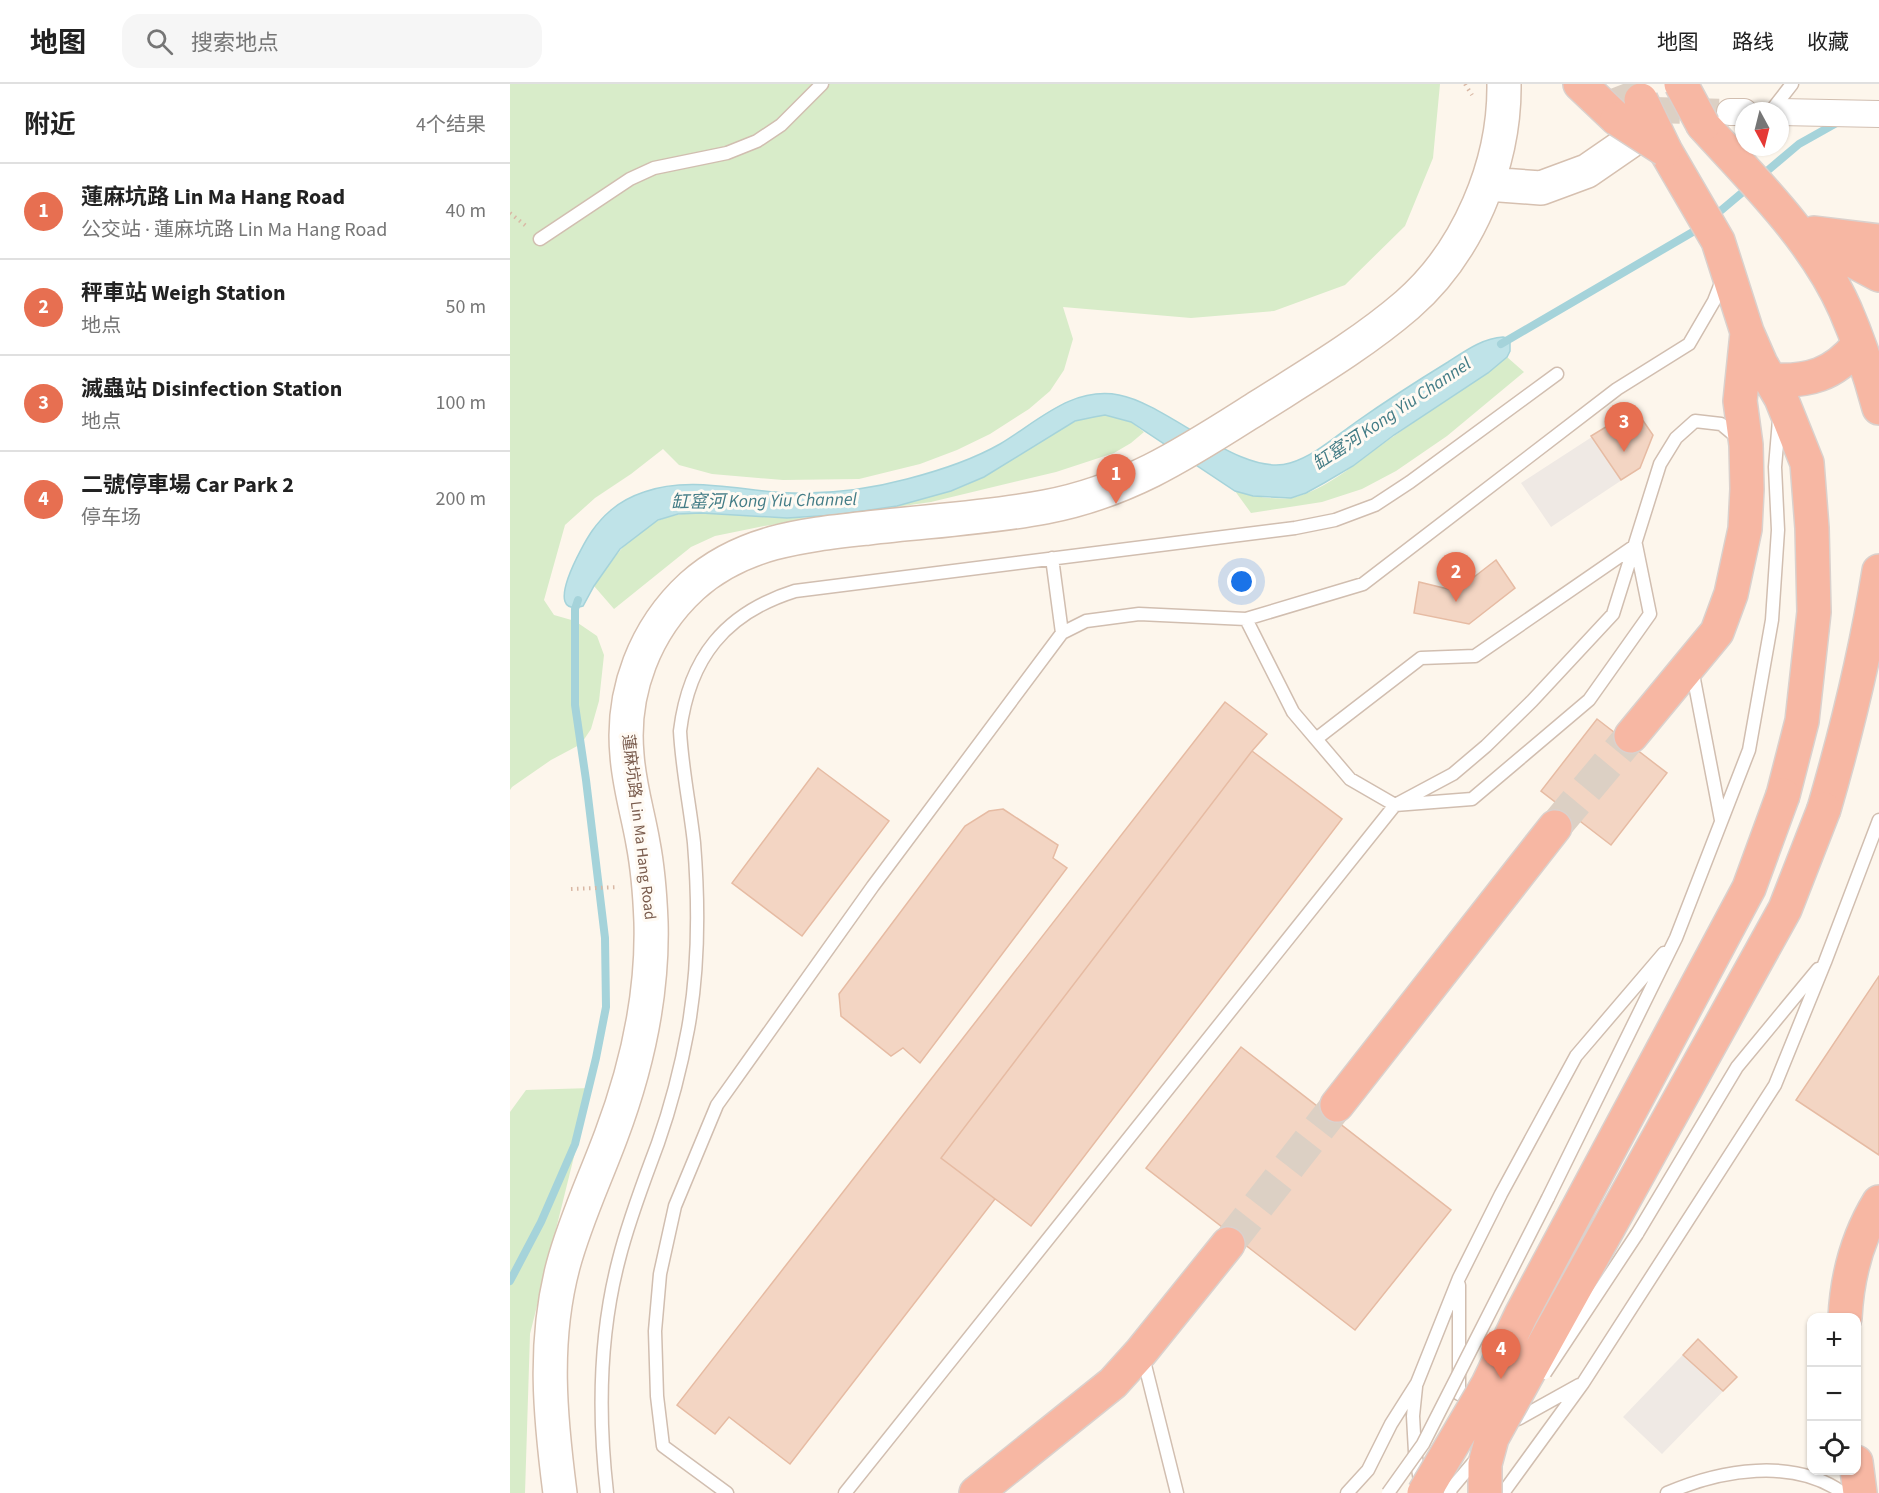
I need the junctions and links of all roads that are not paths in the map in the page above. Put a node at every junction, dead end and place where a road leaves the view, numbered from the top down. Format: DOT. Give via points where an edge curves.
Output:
graph roads {
  1 [pos="822,84"];
  2 [pos="1504,84"];
  3 [pos="1580,84"];
  4 [pos="1633,84"];
  5 [pos="1681,84"];
  6 [pos="1698,84"];
  7 [pos="1792,84"];
  8 [pos="1785,102"];
  9 [pos="1789,112"];
  10 [pos="1879,114"];
  11 [pos="1726,116"];
  12 [pos="1632,140"];
  13 [pos="1665,150"];
  14 [pos="1487,184"];
  15 [pos="1788,219"];
  16 [pos="540,238"];
  17 [pos="1879,241"];
  18 [pos="1723,254"];
  19 [pos="1878,277"];
  20 [pos="1747,332"];
  21 [pos="1858,345"];
  22 [pos="1557,374"];
  23 [pos="1776,389"];
  24 [pos="1879,408"];
  25 [pos="1746,445"];
  26 [pos="1636,545"];
  27 [pos="1052,558"];
  28 [pos="1879,571"];
  29 [pos="1246,619"];
  30 [pos="1062,633"];
  31 [pos="1691,663"];
  32 [pos="1631,736"];
  33 [pos="1316,739"];
  34 [pos="1395,805"];
  35 [pos="1879,820"];
  36 [pos="1721,821"];
  37 [pos="1555,827"];
  38 [pos="1676,938"];
  39 [pos="1825,962"];
  40 [pos="1337,1105"];
  41 [pos="1879,1203"];
  42 [pos="1228,1244"];
  43 [pos="1459,1278"];
  44 [pos="1846,1313"];
  45 [pos="1141,1352"];
  46 [pos="1417,1383"];
  47 [pos="1583,1383"];
  48 [pos="1858,1475"];
  49 [pos="1500,1490"];
  50 [pos="560,1493"];
  51 [pos="607,1493"];
  52 [pos="727,1493"];
  53 [pos="845,1493"];
  54 [pos="976,1493"];
  55 [pos="1176,1493"];
  56 [pos="1347,1493"];
  57 [pos="1388,1493"];
  58 [pos="1423,1493"];
  59 [pos="1450,1493"];
  60 [pos="1494,1493"];
  61 [pos="1667,1493"];
  62 [pos="1843,1493"];
  63 [pos="1860,1493"];
  1 -- 16 [label="lane" via="781,125 757,141 727,153 654,168 630,179"];
  2 -- 14 [label="street, 蓮麻坑路 Lin Ma Hang Road" via="1501,124"];
  3 -- 13 [label="highway, bridge" via="1617,119"];
  4 -- 13 [label="highway, bridge"];
  5 -- 11 [label="highway, bridge"];
  6 -- 11 [label="highway"];
  7 -- 8 [label="lane"];
  9 -- 10 [label="street"];
  11 -- 15 [label="highway"];
  12 -- 14 [label="street" via="1587,171 1549,186"];
  13 -- 18 [label="highway"];
  14 -- 50 [label="street, 蓮麻坑路 Lin Ma Hang Road" via="1457,245 1404,308 1322,367 1161,468 1104,491 1047,506 807,535 753,548 710,571 672,606 643,654 627,709 627,761 649,885 648,990 631,1076 574,1231 556,1301 549,1395"];
  15 -- 17 [label="highway"];
  15 -- 19 [label="highway"];
  15 -- 21 [label="highway" via="1840,299"];
  18 -- 20 [label="highway"];
  18 -- 29 [label="lane" via="1714,301 1689,344 1617,389 1364,584"];
  20 -- 23 [label="highway"];
  20 -- 25 [label="highway" via="1740,401"];
  21 -- 23 [label="highway" via="1849,357 1825,373"];
  21 -- 24 [label="highway"];
  22 -- 27 [label="lane" via="1410,482 1357,513 1295,528"];
  23 -- 36 [label="lane" via="1778,530 1772,620 1749,750"];
  23 -- 58 [label="highway, bridge" via="1807,462 1814,612 1802,721 1783,795 1749,888 1488,1384"];
  25 -- 26 [label="lane" via="1721,424 1695,421 1676,438 1660,464"];
  25 -- 31 [label="highway" via="1745,529 1739,563 1717,632"];
  26 -- 33 [label="lane" via="1475,656 1421,658"];
  26 -- 34 [label="lane" via="1613,614 1486,746 1453,774"];
  26 -- 34 [label="lane" via="1650,614 1589,700 1472,799"];
  27 -- 30 [label="lane"];
  27 -- 51 [label="lane" via="795,591 745,614 711,645 699,665 689,687 680,731 696,882 693,992 672,1096 628,1227 611,1292 601,1397"];
  28 -- 49 [label="highway, bridge" via="1857,688 1824,809 1785,909 1492,1438 1485,1464"];
  29 -- 30 [label="lane" via="1139,614 1086,621"];
  29 -- 33 [label="lane" via="1293,712"];
  30 -- 52 [label="lane" via="873,886 717,1105 675,1206 660,1274 655,1330 663,1446"];
  31 -- 32 [label="highway"];
  31 -- 36 [label="lane"];
  33 -- 34 [label="lane" via="1350,779"];
  34 -- 53 [label="lane"];
  35 -- 39 [label="lane"];
  36 -- 38 [label="lane"];
  37 -- 40 [label="highway"];
  38 -- 43 [label="lane" via="1576,1056"];
  38 -- 57 [label="lane, bridge" via="1423,1444"];
  39 -- 47 [label="lane" via="1775,1085"];
  39 -- 59 [label="lane, bridge" via="1737,1067 1568,1340 1510,1422"];
  41 -- 44 [label="highway" via="1852,1261"];
  42 -- 45 [label="highway"];
  43 -- 46 [label="lane"];
  43 -- 47 [label="lane" via="1459,1394 1518,1419"];
  45 -- 54 [label="highway" via="1113,1383"];
  45 -- 55 [label="lane"];
  46 -- 56 [label="lane" via="1368,1470"];
  46 -- 58 [label="lane" via="1414,1452"];
  47 -- 49 [label="lane"];
  48 -- 63 [label="highway"];
  49 -- 60 [label="lane"];
  61 -- 62 [label="lane" via="1693,1482 1752,1471 1793,1472 1829,1483"];
}
